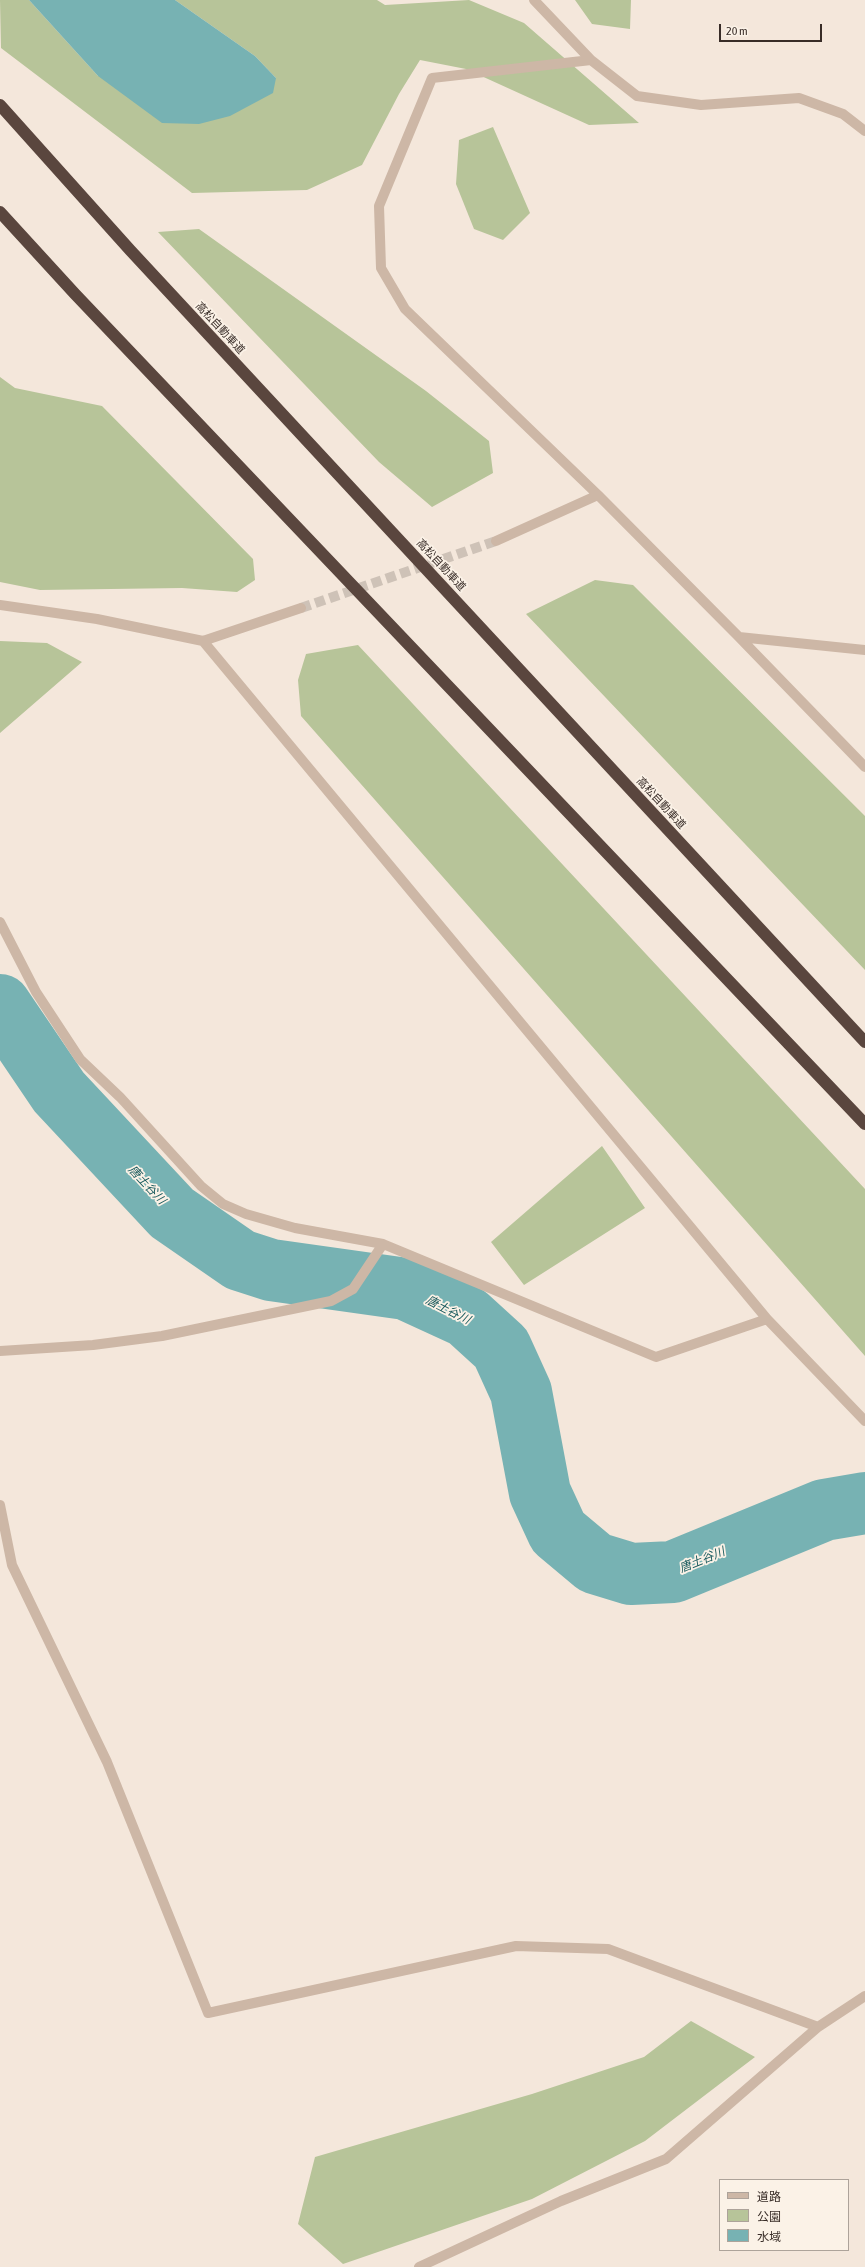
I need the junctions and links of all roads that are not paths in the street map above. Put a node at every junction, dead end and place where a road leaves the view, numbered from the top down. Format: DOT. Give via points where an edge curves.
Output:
graph roads {
  1 [pos="534,0"];
  2 [pos="591,60"];
  3 [pos="0,105"];
  4 [pos="865,131"];
  5 [pos="0,212"];
  6 [pos="598,495"];
  7 [pos="496,541"];
  8 [pos="0,604"];
  9 [pos="301,608"];
  10 [pos="739,637"];
  11 [pos="203,641"];
  12 [pos="865,650"];
  13 [pos="865,767"];
  14 [pos="0,922"];
  15 [pos="865,1042"];
  16 [pos="865,1124"];
  17 [pos="383,1244"];
  18 [pos="767,1318"];
  19 [pos="0,1351"];
  20 [pos="865,1421"];
  21 [pos="0,1505"];
  22 [pos="865,1996"];
  23 [pos="818,2027"];
  24 [pos="419,2267"];
  1 -- 2 [label="street"];
  2 -- 4 [label="street" via="637,96 701,105 799,98 843,114"];
  2 -- 6 [label="street" via="432,78 379,206 381,268 405,309"];
  3 -- 15 [label="highway, 高松自動車道" via="141,261"];
  5 -- 16 [label="highway" via="75,294"];
  6 -- 7 [label="street"];
  6 -- 10 [label="street"];
  8 -- 11 [label="street" via="98,619"];
  9 -- 11 [label="street"];
  10 -- 12 [label="street"];
  10 -- 13 [label="street"];
  11 -- 18 [label="street"];
  14 -- 17 [label="street" via="36,992 80,1059 120,1097 201,1186 223,1204 246,1214 295,1228"];
  17 -- 18 [label="street" via="656,1357"];
  17 -- 19 [label="street" via="353,1290 331,1301 162,1336 93,1345"];
  18 -- 20 [label="street"];
  21 -- 23 [label="street" via="12,1565 107,1762 208,2013 516,1946 608,1949"];
  22 -- 23 [label="street"];
  23 -- 24 [label="street" via="666,2159 561,2201"];
}
